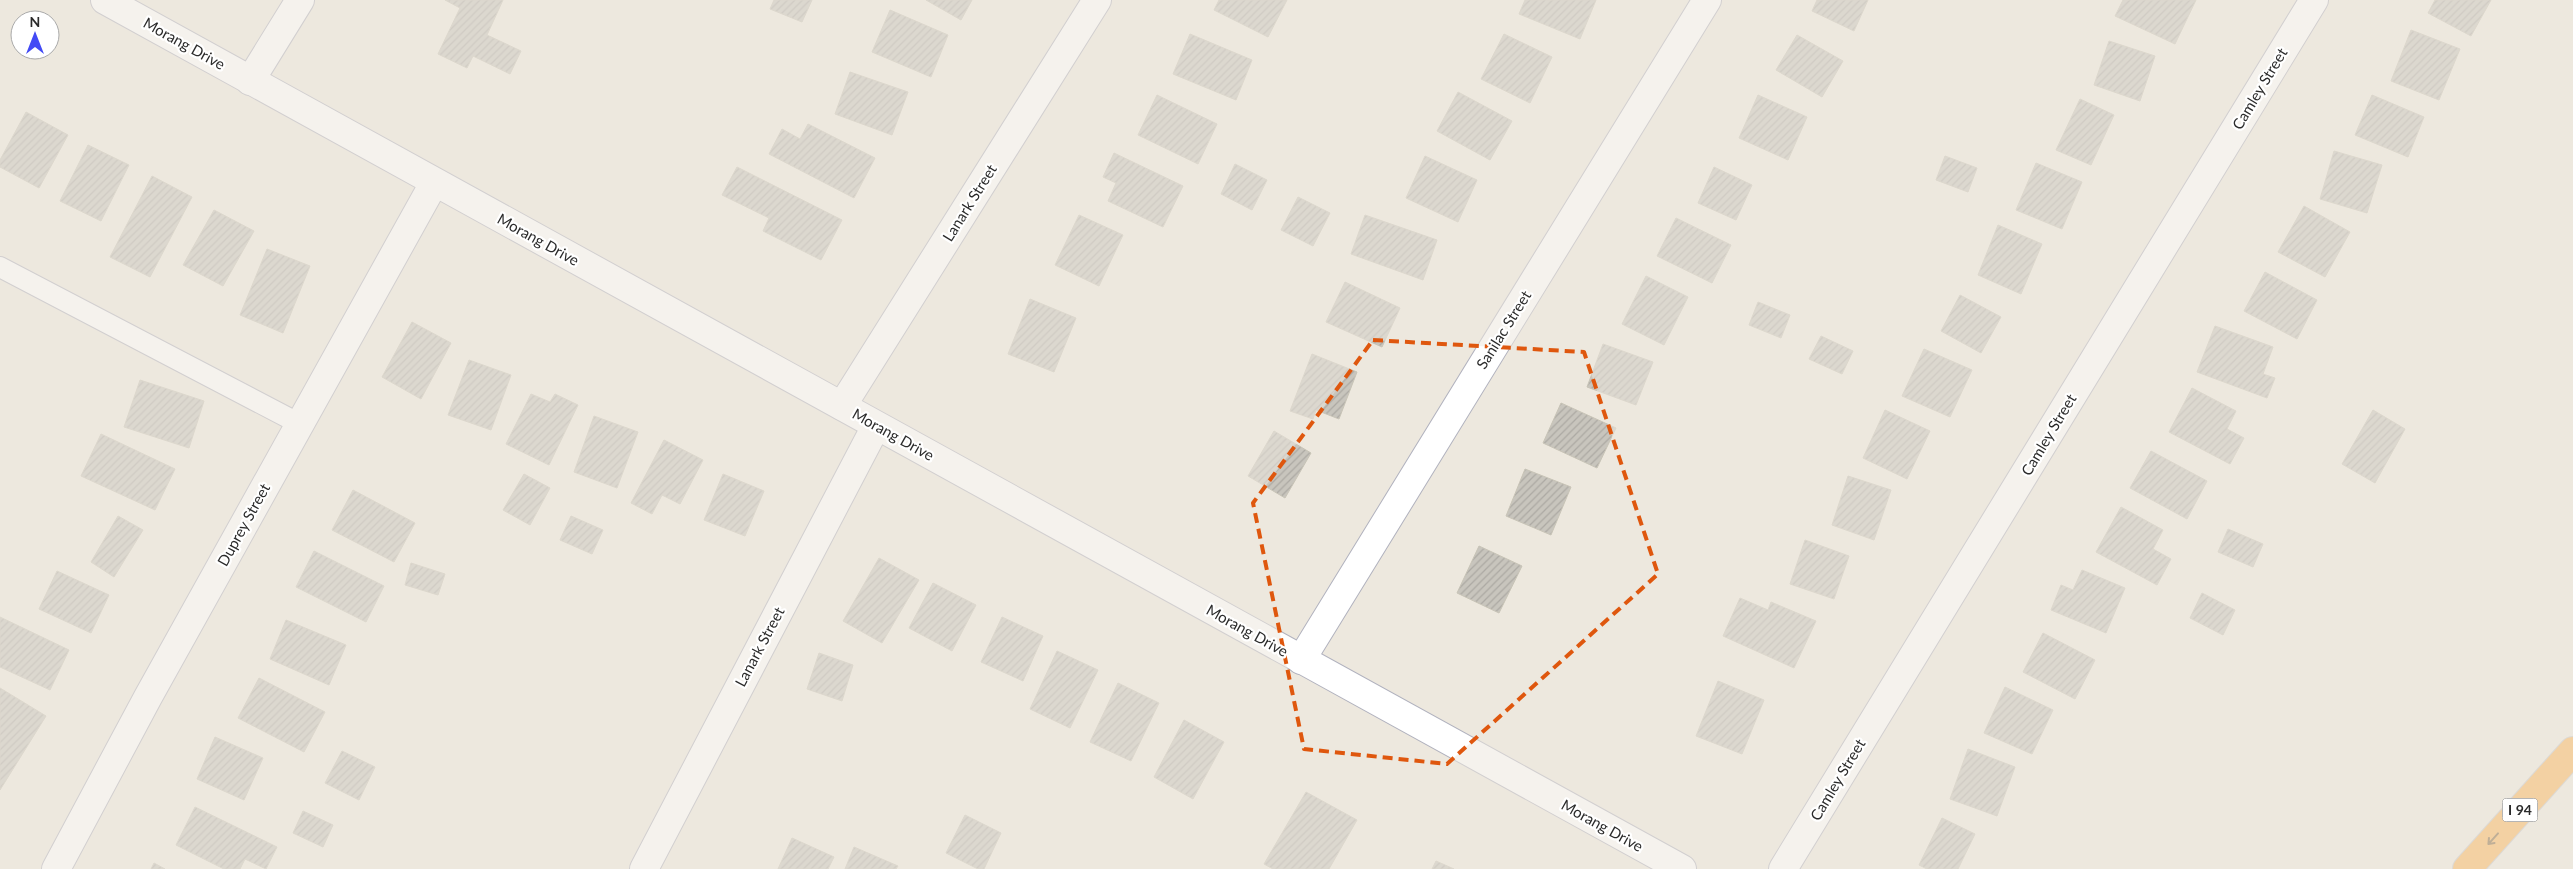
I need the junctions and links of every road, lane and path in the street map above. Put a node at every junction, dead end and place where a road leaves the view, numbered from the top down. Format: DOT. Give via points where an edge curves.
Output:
graph roads {
  1 [pos="105,0"];
  2 [pos="300,0"];
  3 [pos="1097,0"];
  4 [pos="1707,0"];
  5 [pos="2314,0"];
  6 [pos="250,81"];
  7 [pos="434,183"];
  8 [pos="0,267"];
  9 [pos="842,406"];
  10 [pos="300,424"];
  11 [pos="876,426"];
  12 [pos="1301,660"];
  13 [pos="2573,751"];
  14 [pos="56,869"];
  15 [pos="644,869"];
  16 [pos="1682,869"];
  17 [pos="1783,869"];
  18 [pos="2467,869"];
  1 -- 6 [label="street, Morang Drive"];
  2 -- 6 [label="street"];
  3 -- 9 [label="street, Lanark Street"];
  4 -- 12 [label="street, Sanilac Street"];
  5 -- 17 [label="street, Camley Street"];
  6 -- 7 [label="street, Morang Drive"];
  7 -- 9 [label="street, Morang Drive"];
  7 -- 10 [label="street, Duprey Street"];
  8 -- 10 [label="lane"];
  9 -- 11 [label="street, Morang Drive"];
  10 -- 14 [label="street, Duprey Street"];
  11 -- 12 [label="street, Morang Drive"];
  11 -- 15 [label="street, Lanark Street"];
  12 -- 16 [label="street, Morang Drive"];
  13 -- 18 [label="highway, I 94, one-way"];
}
